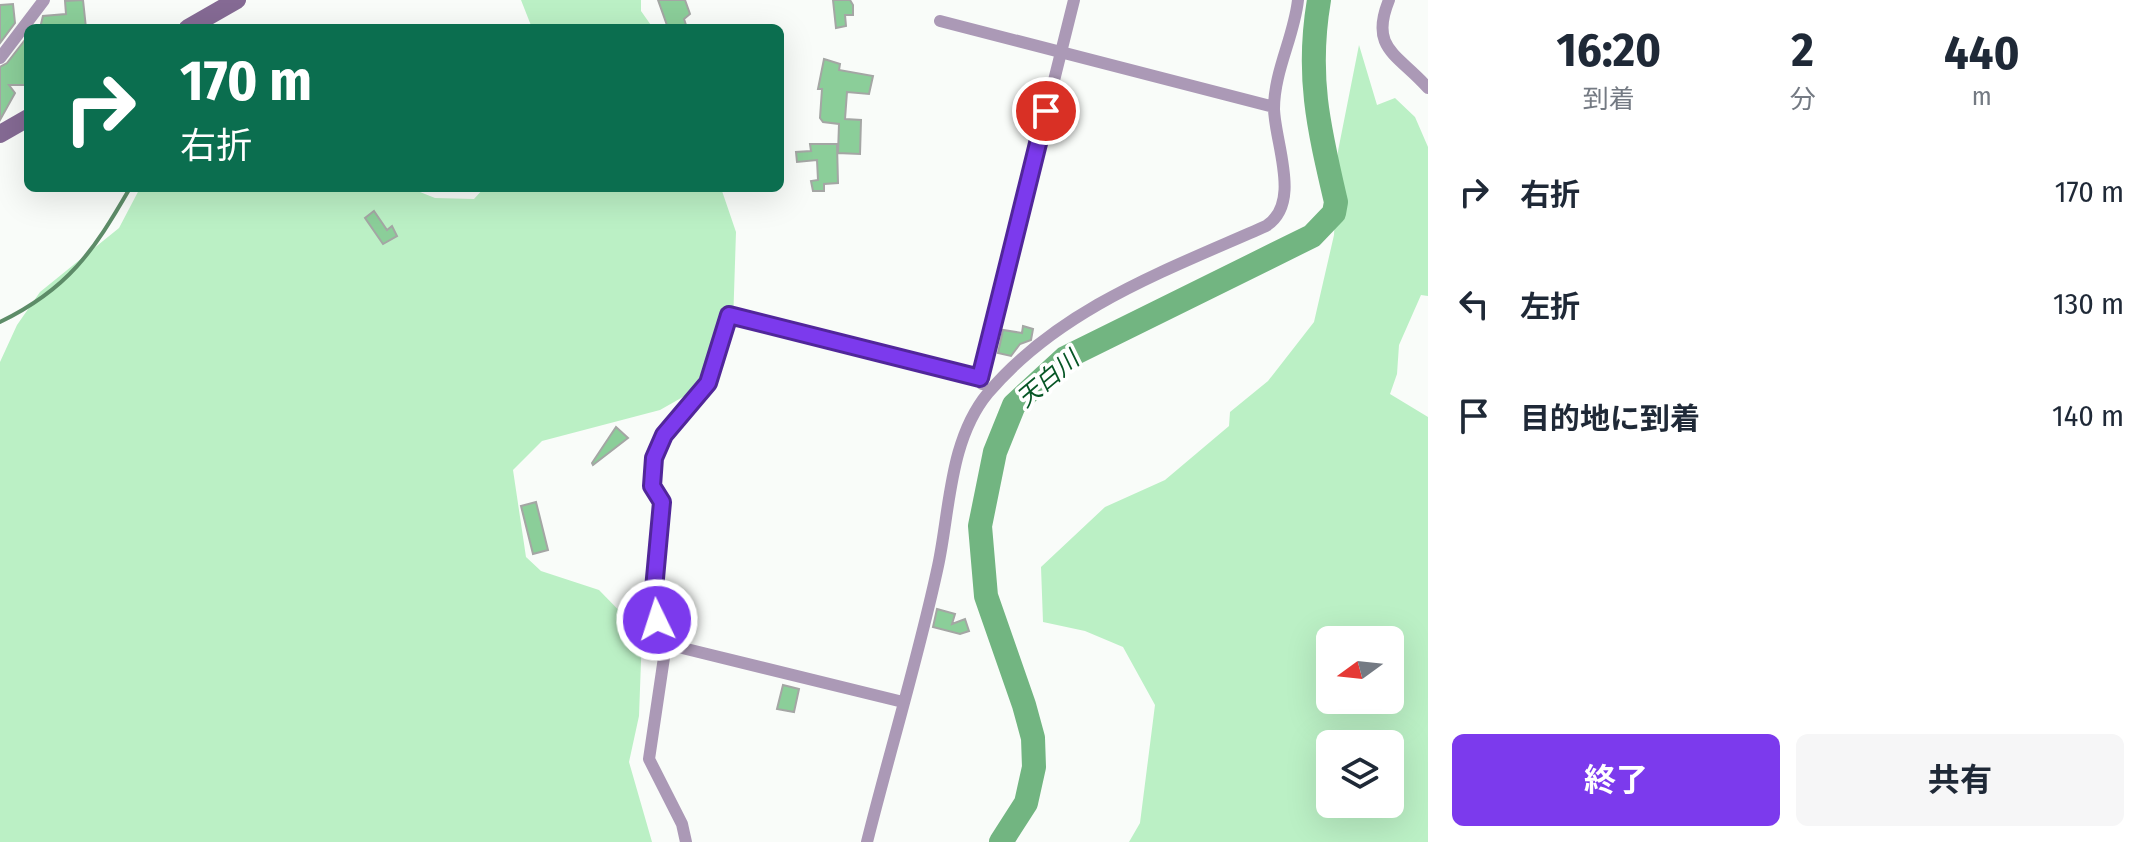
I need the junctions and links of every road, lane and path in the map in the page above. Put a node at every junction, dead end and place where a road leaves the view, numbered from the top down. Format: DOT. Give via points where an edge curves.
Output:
graph roads {
  1 [pos="44,0"];
  2 [pos="237,0"];
  3 [pos="1074,0"];
  4 [pos="1298,0"];
  5 [pos="1387,1"];
  6 [pos="940,21"];
  7 [pos="26,24"];
  8 [pos="195,24"];
  9 [pos="24,26"];
  10 [pos="1061,52"];
  11 [pos="0,58"];
  12 [pos="1428,88"];
  13 [pos="1274,107"];
  14 [pos="24,120"];
  15 [pos="0,134"];
  16 [pos="980,378"];
  17 [pos="987,395"];
  18 [pos="666,644"];
  19 [pos="903,702"];
  20 [pos="686,842"];
  21 [pos="867,842"];
  1 -- 7 [label="street"];
  2 -- 8 [label="main road"];
  3 -- 10 [label="street"];
  4 -- 13 [label="street"];
  5 -- 12 [label="street" via="1380,30 1384,43"];
  6 -- 10 [label="street"];
  9 -- 11 [label="street"];
  10 -- 13 [label="street"];
  10 -- 16 [label="street"];
  13 -- 17 [label="street" via="1285,193 1273,221 1090,308 1044,340"];
  14 -- 15 [label="main road"];
  16 -- 17 [label="street"];
  16 -- 18 [label="street" via="729,315 708,383 664,435 651,475 662,502 653,600"];
  17 -- 19 [label="street" via="959,459"];
  18 -- 19 [label="street"];
  18 -- 20 [label="street" via="649,759"];
  19 -- 21 [label="street"];
}
